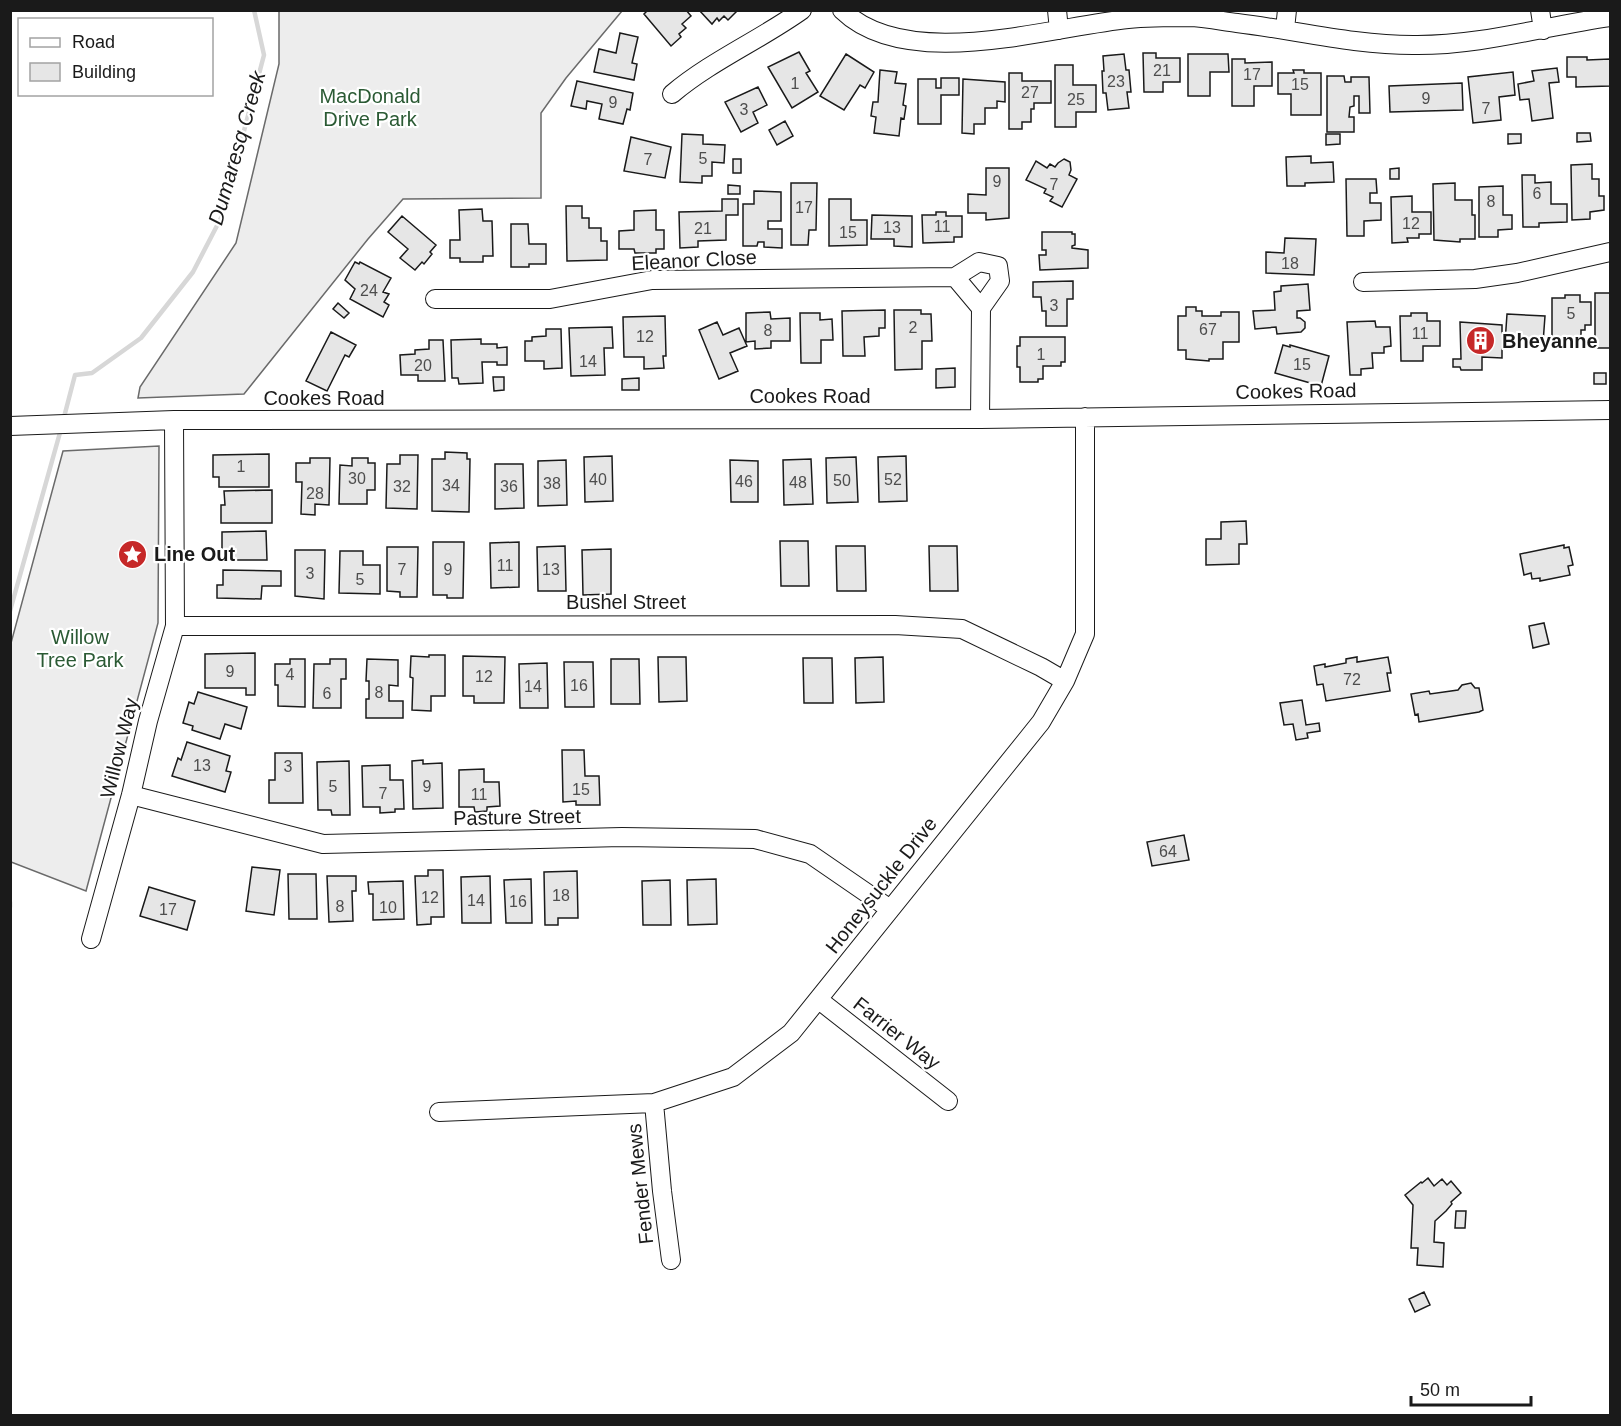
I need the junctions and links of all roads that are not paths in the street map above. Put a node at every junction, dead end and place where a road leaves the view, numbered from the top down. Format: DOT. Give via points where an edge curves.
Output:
graph roads {
  1 [pos="802,10"];
  2 [pos="842,10"];
  3 [pos="1057,10"];
  4 [pos="1287,10"];
  5 [pos="1540,10"];
  6 [pos="1611,17"];
  7 [pos="1285,29"];
  8 [pos="1059,30"];
  9 [pos="1543,30"];
  10 [pos="672,94"];
  11 [pos="1611,252"];
  12 [pos="955,277"];
  13 [pos="1363,282"];
  14 [pos="435,299"];
  15 [pos="981,308"];
  16 [pos="1611,410"];
  17 [pos="1085,417"];
  18 [pos="980,419"];
  19 [pos="174,420"];
  20 [pos="10,426"];
  21 [pos="175,626"];
  22 [pos="1065,681"];
  23 [pos="131,795"];
  24 [pos="890,909"];
  25 [pos="91,939"];
  26 [pos="819,1000"];
  27 [pos="948,1101"];
  28 [pos="654,1103"];
  29 [pos="439,1112"];
  30 [pos="671,1260"];
  1 -- 10 [label="street" via="701,71"];
  2 -- 8 [label="street" via="872,30 905,40 948,43"];
  3 -- 8 [label="street"];
  4 -- 7 [label="street"];
  5 -- 9 [label="street"];
  6 -- 9 [label="street"];
  7 -- 8 [label="street" via="1193,17 1128,19"];
  7 -- 9 [label="street" via="1363,42 1414,45"];
  11 -- 13 [label="street" via="1474,279"];
  12 -- 14 [label="street, Eleanor Close" via="652,280 550,299"];
  12 -- 15 [label="street"];
  12 -- 15 [label="street, Eleanor Close" via="979,262 998,266 1000,281"];
  15 -- 18 [label="street"];
  16 -- 17 [label="street, Cookes Road"];
  17 -- 18 [label="street, Cookes Road"];
  17 -- 22 [label="street, Honeysuckle Drive" via="1085,634"];
  18 -- 19 [label="street, Cookes Road"];
  19 -- 20 [label="street, Cookes Road"];
  19 -- 21 [label="street, Willow Way"];
  21 -- 22 [label="street, Bushel Street" via="918,626 962,629"];
  21 -- 23 [label="street, Willow Way"];
  22 -- 24 [label="street, Honeysuckle Drive" via="1041,722"];
  23 -- 24 [label="street, Pasture Street" via="323,844 621,837 755,839 810,854"];
  23 -- 25 [label="street, Willow Way"];
  24 -- 26 [label="street, Honeysuckle Drive"];
  26 -- 27 [label="street, Farrier Way"];
  26 -- 28 [label="street, Honeysuckle Drive" via="791,1033 733,1077"];
  28 -- 29 [label="street, Honeysuckle Drive"];
  28 -- 30 [label="street, Fender Mews"];
}
